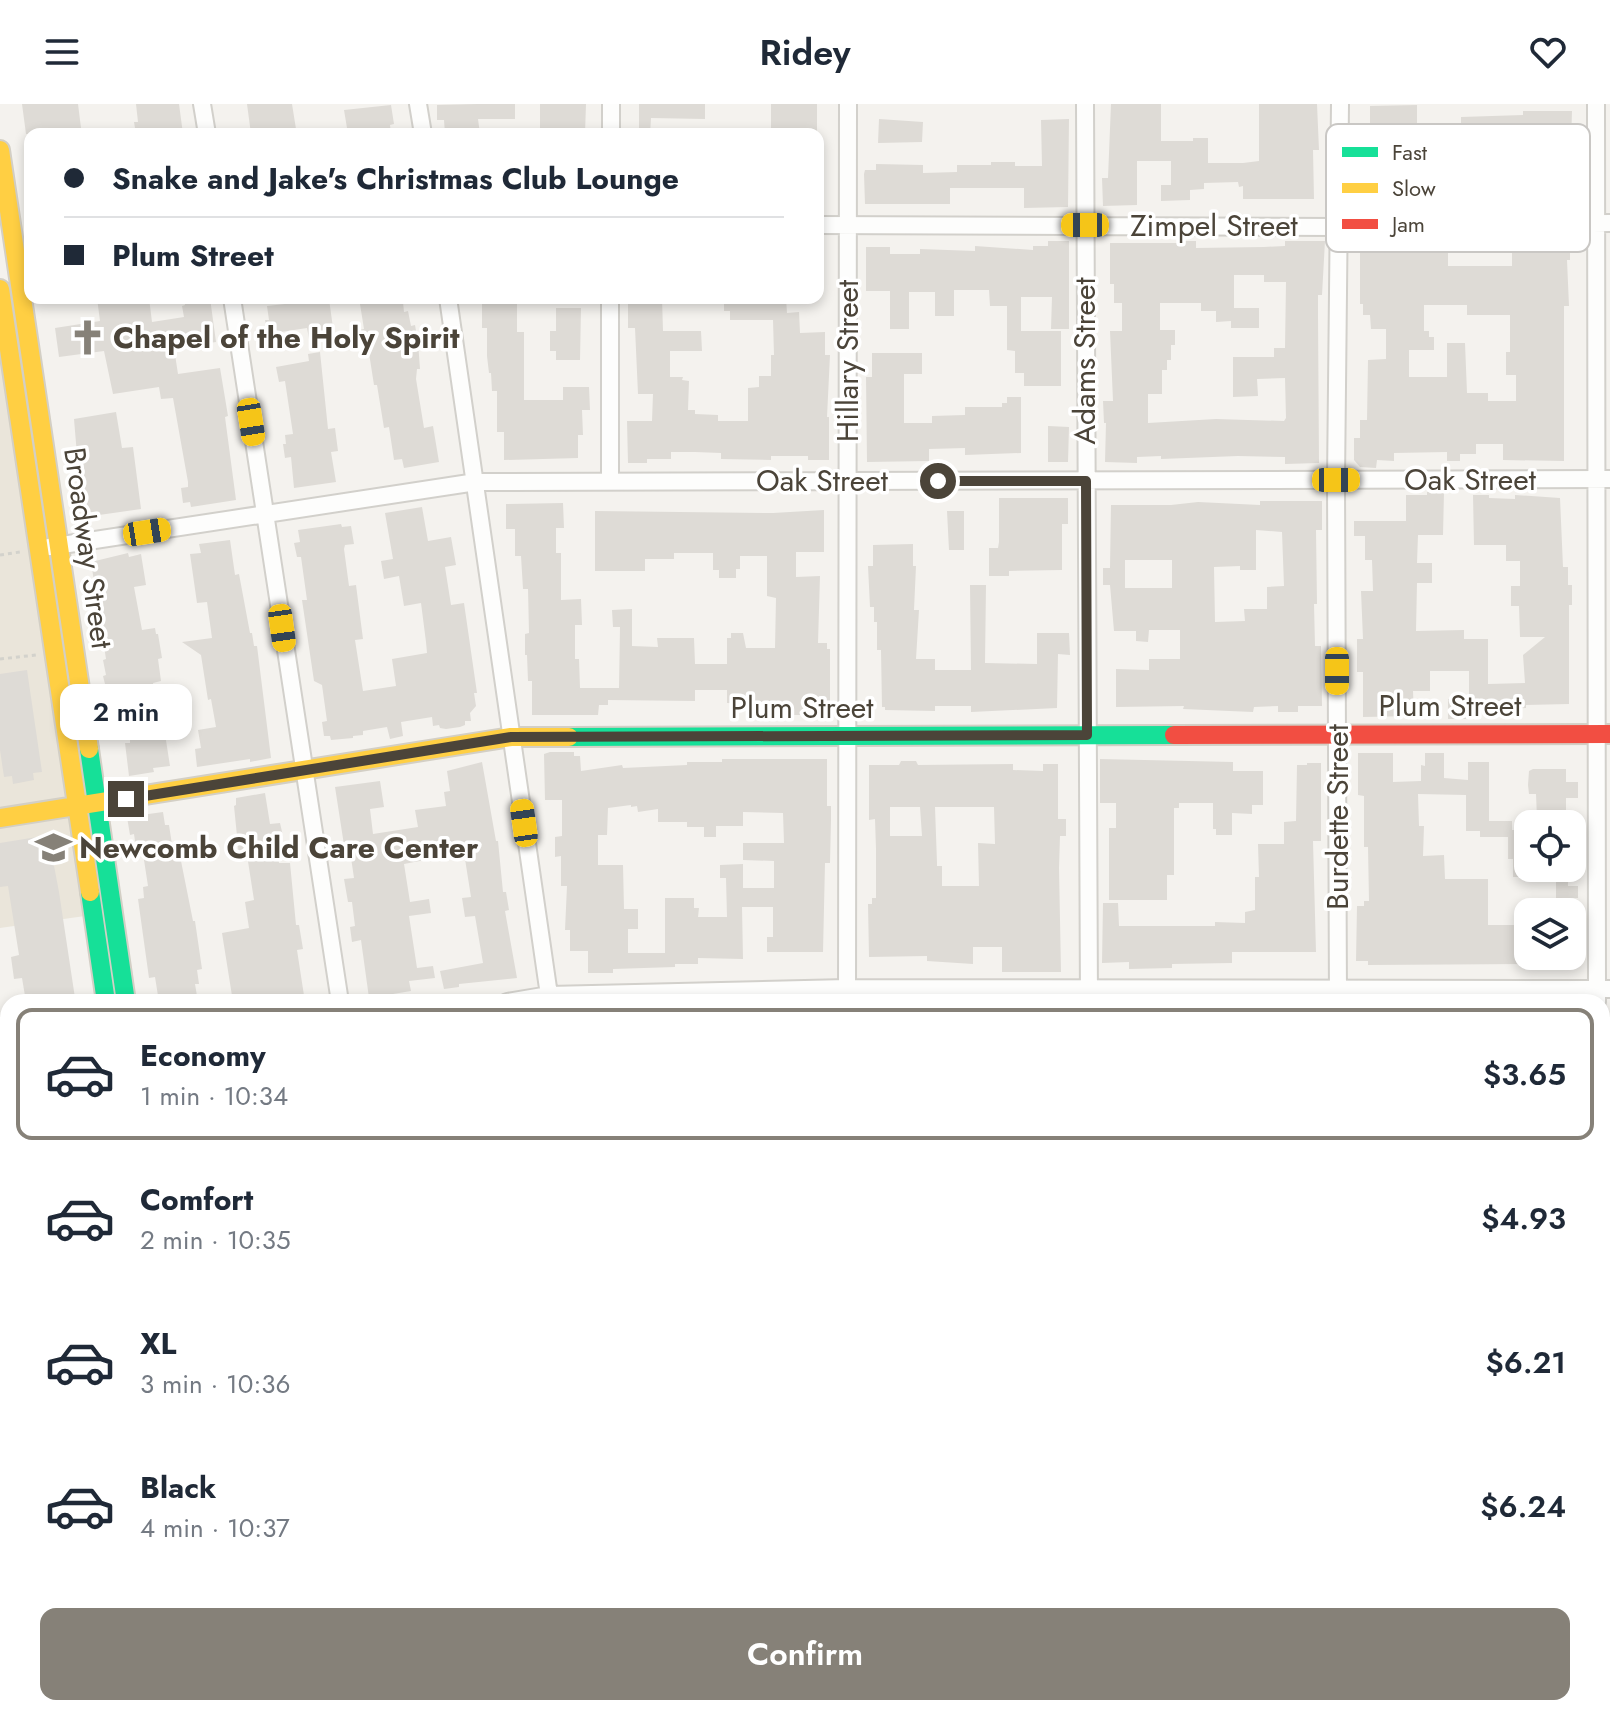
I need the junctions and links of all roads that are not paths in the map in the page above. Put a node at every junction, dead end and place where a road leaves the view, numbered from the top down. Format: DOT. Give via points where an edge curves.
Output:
graph roads {
  1 [pos="202,104"];
  2 [pos="418,104"];
  3 [pos="611,104"];
  4 [pos="848,104"];
  5 [pos="1085,104"];
  6 [pos="1596,104"];
  7 [pos="206,128"];
  8 [pos="422,128"];
  9 [pos="611,128"];
  10 [pos="0,150"];
  11 [pos="1603,223"];
  12 [pos="824,225"];
  13 [pos="847,225"];
  14 [pos="1085,225"];
  15 [pos="1326,227"];
  16 [pos="1340,252"];
  17 [pos="24,283"];
  18 [pos="24,289"];
  19 [pos="0,292"];
  20 [pos="27,304"];
  21 [pos="233,304"];
  22 [pos="449,304"];
  23 [pos="610,304"];
  24 [pos="1603,479"];
  25 [pos="610,480"];
  26 [pos="1336,480"];
  27 [pos="849,481"];
  28 [pos="1086,481"];
  29 [pos="476,482"];
  30 [pos="265,515"];
  31 [pos="59,545"];
  32 [pos="39,548"];
  33 [pos="1337,734"];
  34 [pos="1603,734"];
  35 [pos="848,735"];
  36 [pos="1087,735"];
  37 [pos="511,737"];
  38 [pos="303,770"];
  39 [pos="97,803"];
  40 [pos="77,806"];
  41 [pos="0,818"];
  42 [pos="1601,993"];
  43 [pos="105,994"];
  44 [pos="125,994"];
  45 [pos="339,994"];
  46 [pos="549,994"];
  47 [pos="847,994"];
  48 [pos="1089,994"];
  49 [pos="1338,994"];
  50 [pos="1470,994"];
  1 -- 7 [label="street"];
  2 -- 8 [label="street"];
  3 -- 9 [label="street"];
  4 -- 13 [label="street, Hillary Street"];
  5 -- 14 [label="street, Adams Street"];
  6 -- 11 [label="street"];
  10 -- 17 [label="street, Broadway Street"];
  11 -- 24 [label="street"];
  12 -- 13 [label="street, Zimpel Street"];
  13 -- 14 [label="street, Zimpel Street"];
  13 -- 27 [label="street, Hillary Street"];
  14 -- 15 [label="street, Zimpel Street"];
  14 -- 28 [label="street, Adams Street"];
  16 -- 26 [label="street, Burdette Street"];
  18 -- 19 [label="street"];
  19 -- 32 [label="street, Broadway Street"];
  20 -- 31 [label="street, Broadway Street"];
  21 -- 30 [label="street"];
  22 -- 29 [label="street"];
  23 -- 25 [label="street"];
  24 -- 26 [label="street, Oak Street"];
  24 -- 34 [label="street"];
  25 -- 27 [label="street, Oak Street"];
  25 -- 29 [label="street, Oak Street"];
  26 -- 28 [label="street, Oak Street"];
  26 -- 33 [label="street, Burdette Street"];
  27 -- 28 [label="street, Oak Street"];
  27 -- 35 [label="street, Hillary Street"];
  28 -- 36 [label="street, Adams Street"];
  29 -- 30 [label="street, Oak Street"];
  29 -- 37 [label="street"];
  30 -- 31 [label="street, Oak Street"];
  30 -- 38 [label="street"];
  31 -- 32 [label="street, Oak Street"];
  31 -- 39 [label="street, Broadway Street"];
  32 -- 40 [label="street, Broadway Street"];
  33 -- 34 [label="street, Plum Street"];
  33 -- 36 [label="street, Plum Street"];
  33 -- 49 [label="street, Burdette Street"];
  34 -- 42 [label="street"];
  35 -- 36 [label="street, Plum Street"];
  35 -- 37 [label="street, Plum Street"];
  35 -- 47 [label="street, Hillary Street"];
  36 -- 48 [label="street, Adams Street"];
  37 -- 38 [label="street, Plum Street"];
  37 -- 46 [label="street"];
  38 -- 39 [label="street, Plum Street"];
  38 -- 45 [label="street"];
  39 -- 40 [label="street, Plum Street"];
  39 -- 44 [label="street, Broadway Street"];
  40 -- 41 [label="street, Plum Street"];
  40 -- 43 [label="street, Broadway Street"];
  42 -- 50 [label="street"];
}
